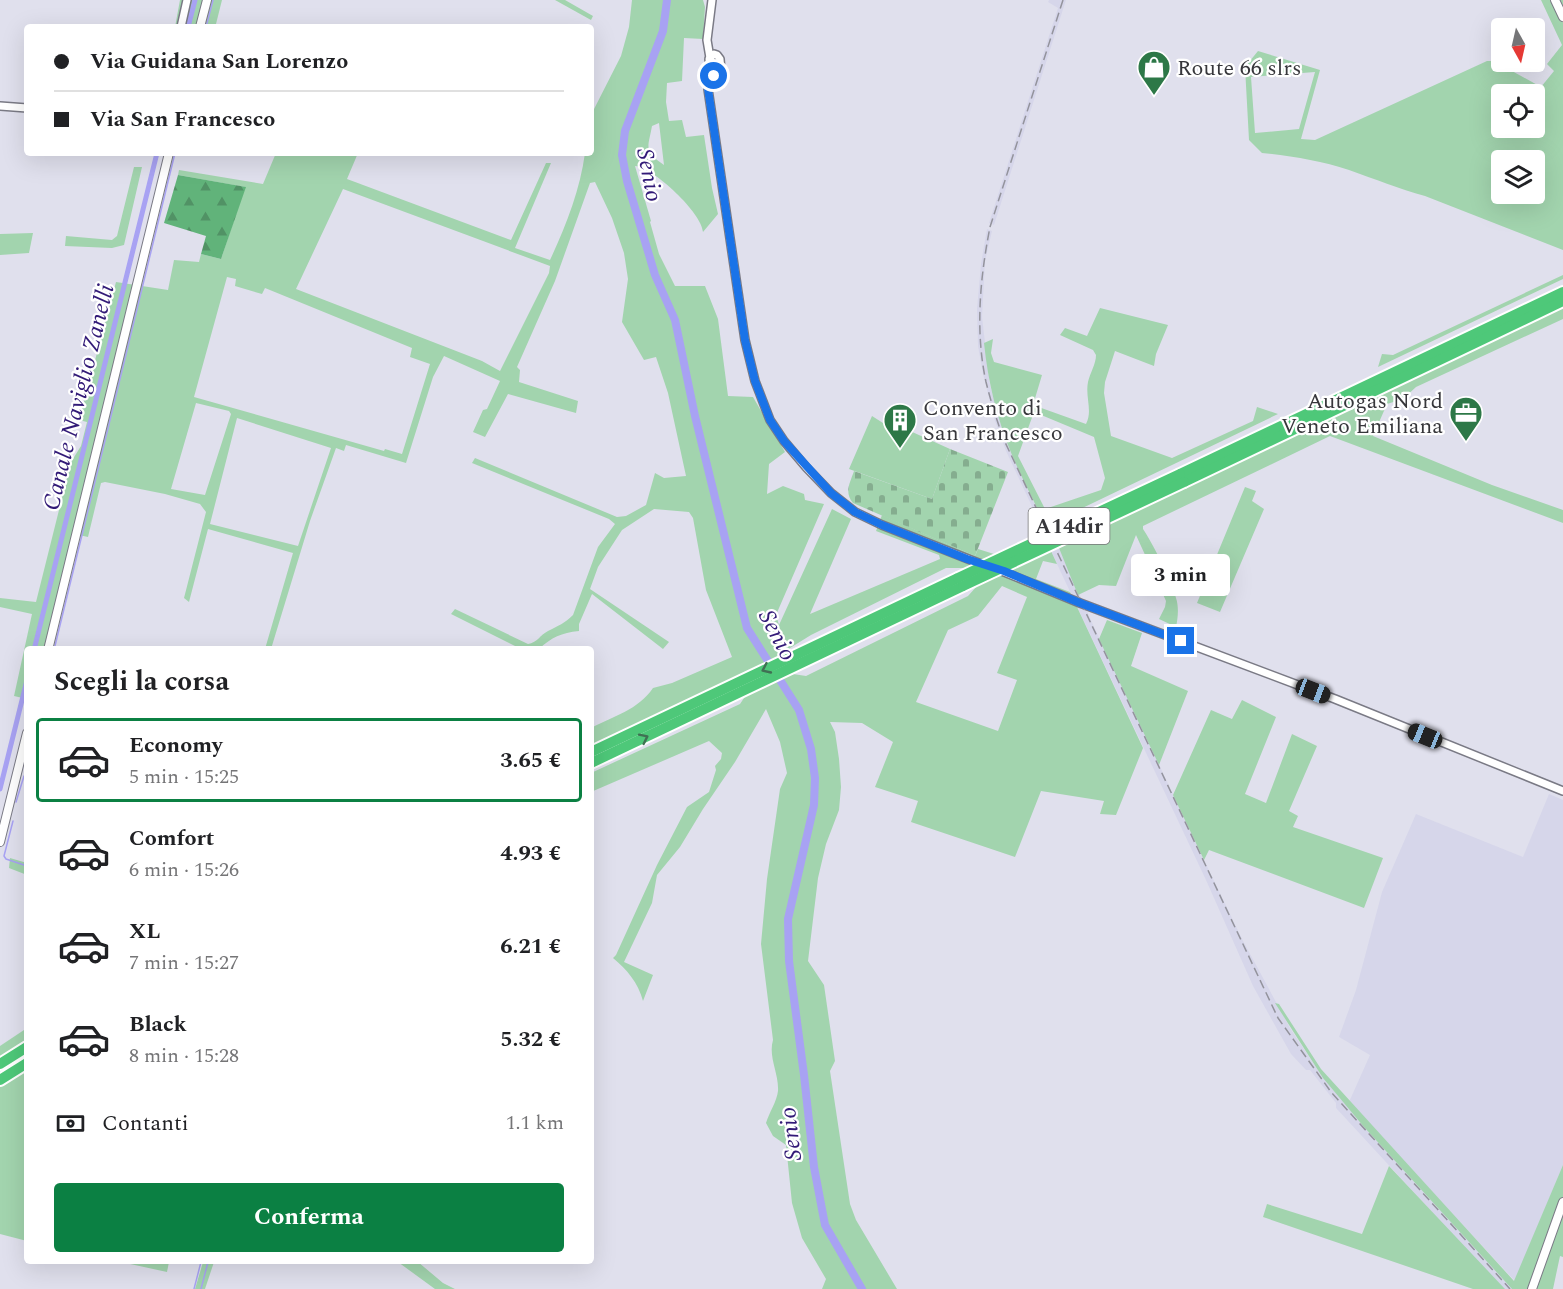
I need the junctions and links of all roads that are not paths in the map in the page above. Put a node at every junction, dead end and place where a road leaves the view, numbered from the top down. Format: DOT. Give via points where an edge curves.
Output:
graph roads {
  1 [pos="188,0"];
  2 [pos="207,0"];
  3 [pos="712,0"];
  4 [pos="1555,0"];
  5 [pos="1563,17"];
  6 [pos="182,24"];
  7 [pos="201,24"];
  8 [pos="0,106"];
  9 [pos="24,108"];
  10 [pos="169,156"];
  11 [pos="1563,292"];
  12 [pos="1563,301"];
  13 [pos="1182,478"];
  14 [pos="49,646"];
  15 [pos="741,687"];
  16 [pos="24,745"];
  17 [pos="594,751"];
  18 [pos="594,761"];
  19 [pos="1563,791"];
  20 [pos="0,842"];
  21 [pos="24,1049"];
  22 [pos="0,1064"];
  23 [pos="24,1065"];
  24 [pos="0,1080"];
  25 [pos="1563,1202"];
  26 [pos="1532,1289"];
  1 -- 6 [label="street"];
  2 -- 7 [label="main road"];
  3 -- 19 [label="street" via="708,34 713,56 720,59 721,71 714,75 712,105 747,349 770,420 831,493 855,512 882,525"];
  4 -- 5 [label="main road"];
  8 -- 9 [label="street"];
  10 -- 14 [label="main road"];
  11 -- 13 [label="highway, A14dir"];
  12 -- 13 [label="highway, A14dir"];
  13 -- 15 [label="highway, A14dir, bridge"];
  15 -- 17 [label="highway, A14dir"];
  18 -- 15 [label="highway, A14dir, one-way"];
  16 -- 20 [label="main road"];
  21 -- 22 [label="highway"];
  23 -- 24 [label="highway"];
  25 -- 26 [label="main road"];
}
